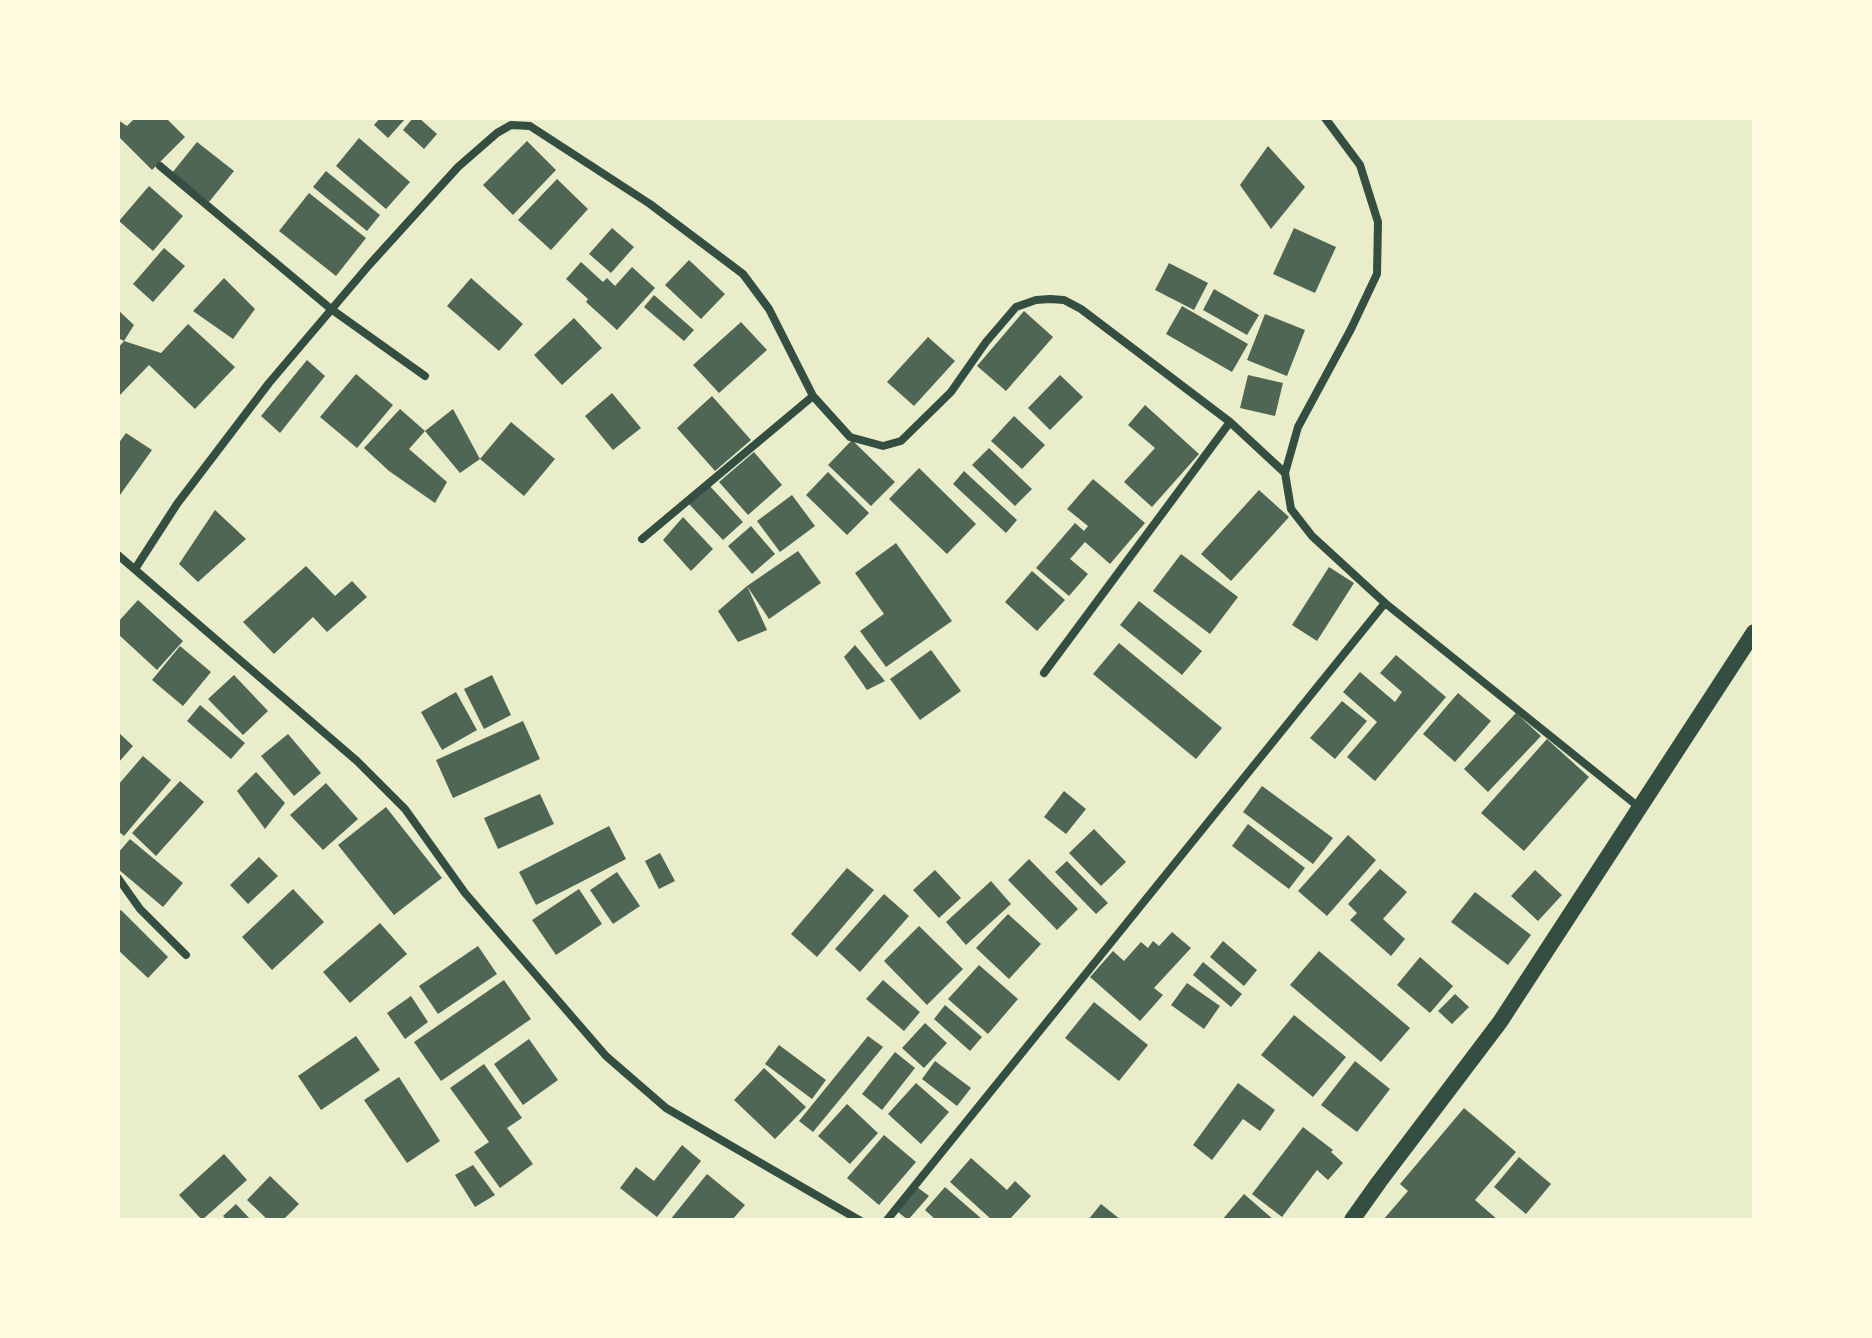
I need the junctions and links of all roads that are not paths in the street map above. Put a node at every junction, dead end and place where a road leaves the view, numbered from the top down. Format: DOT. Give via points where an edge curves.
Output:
graph roads {
  1 [pos="1325,118"];
  2 [pos="160,166"];
  3 [pos="331,309"];
  4 [pos="425,376"];
  5 [pos="813,396"];
  6 [pos="1230,422"];
  7 [pos="1285,473"];
  8 [pos="642,539"];
  9 [pos="118,555"];
  10 [pos="135,569"];
  11 [pos="1385,603"];
  12 [pos="1754,632"];
  13 [pos="1044,673"];
  14 [pos="1641,808"];
  15 [pos="118,878"];
  16 [pos="186,955"];
  17 [pos="859,1220"];
  18 [pos="887,1220"];
  19 [pos="1352,1220"];
  1 -- 7 [label="street" via="1360,165 1378,222 1377,274 1298,427"];
  2 -- 3 [label="street"];
  3 -- 4 [label="street"];
  3 -- 5 [label="street" via="458,167 511,125 530,126 650,204 743,274 769,309"];
  3 -- 10 [label="street" via="177,504"];
  5 -- 6 [label="street" via="850,437 883,446 901,441 951,392 1016,307 1050,299 1081,309"];
  5 -- 8 [label="street"];
  6 -- 7 [label="street"];
  6 -- 13 [label="street"];
  7 -- 11 [label="street" via="1291,509 1312,536"];
  9 -- 10 [label="street"];
  10 -- 17 [label="street" via="405,809 465,893 606,1056 666,1108"];
  11 -- 14 [label="street"];
  11 -- 18 [label="street"];
  12 -- 14 [label="main road"];
  14 -- 19 [label="main road" via="1500,1022"];
  15 -- 16 [label="street" via="140,909"];
}
